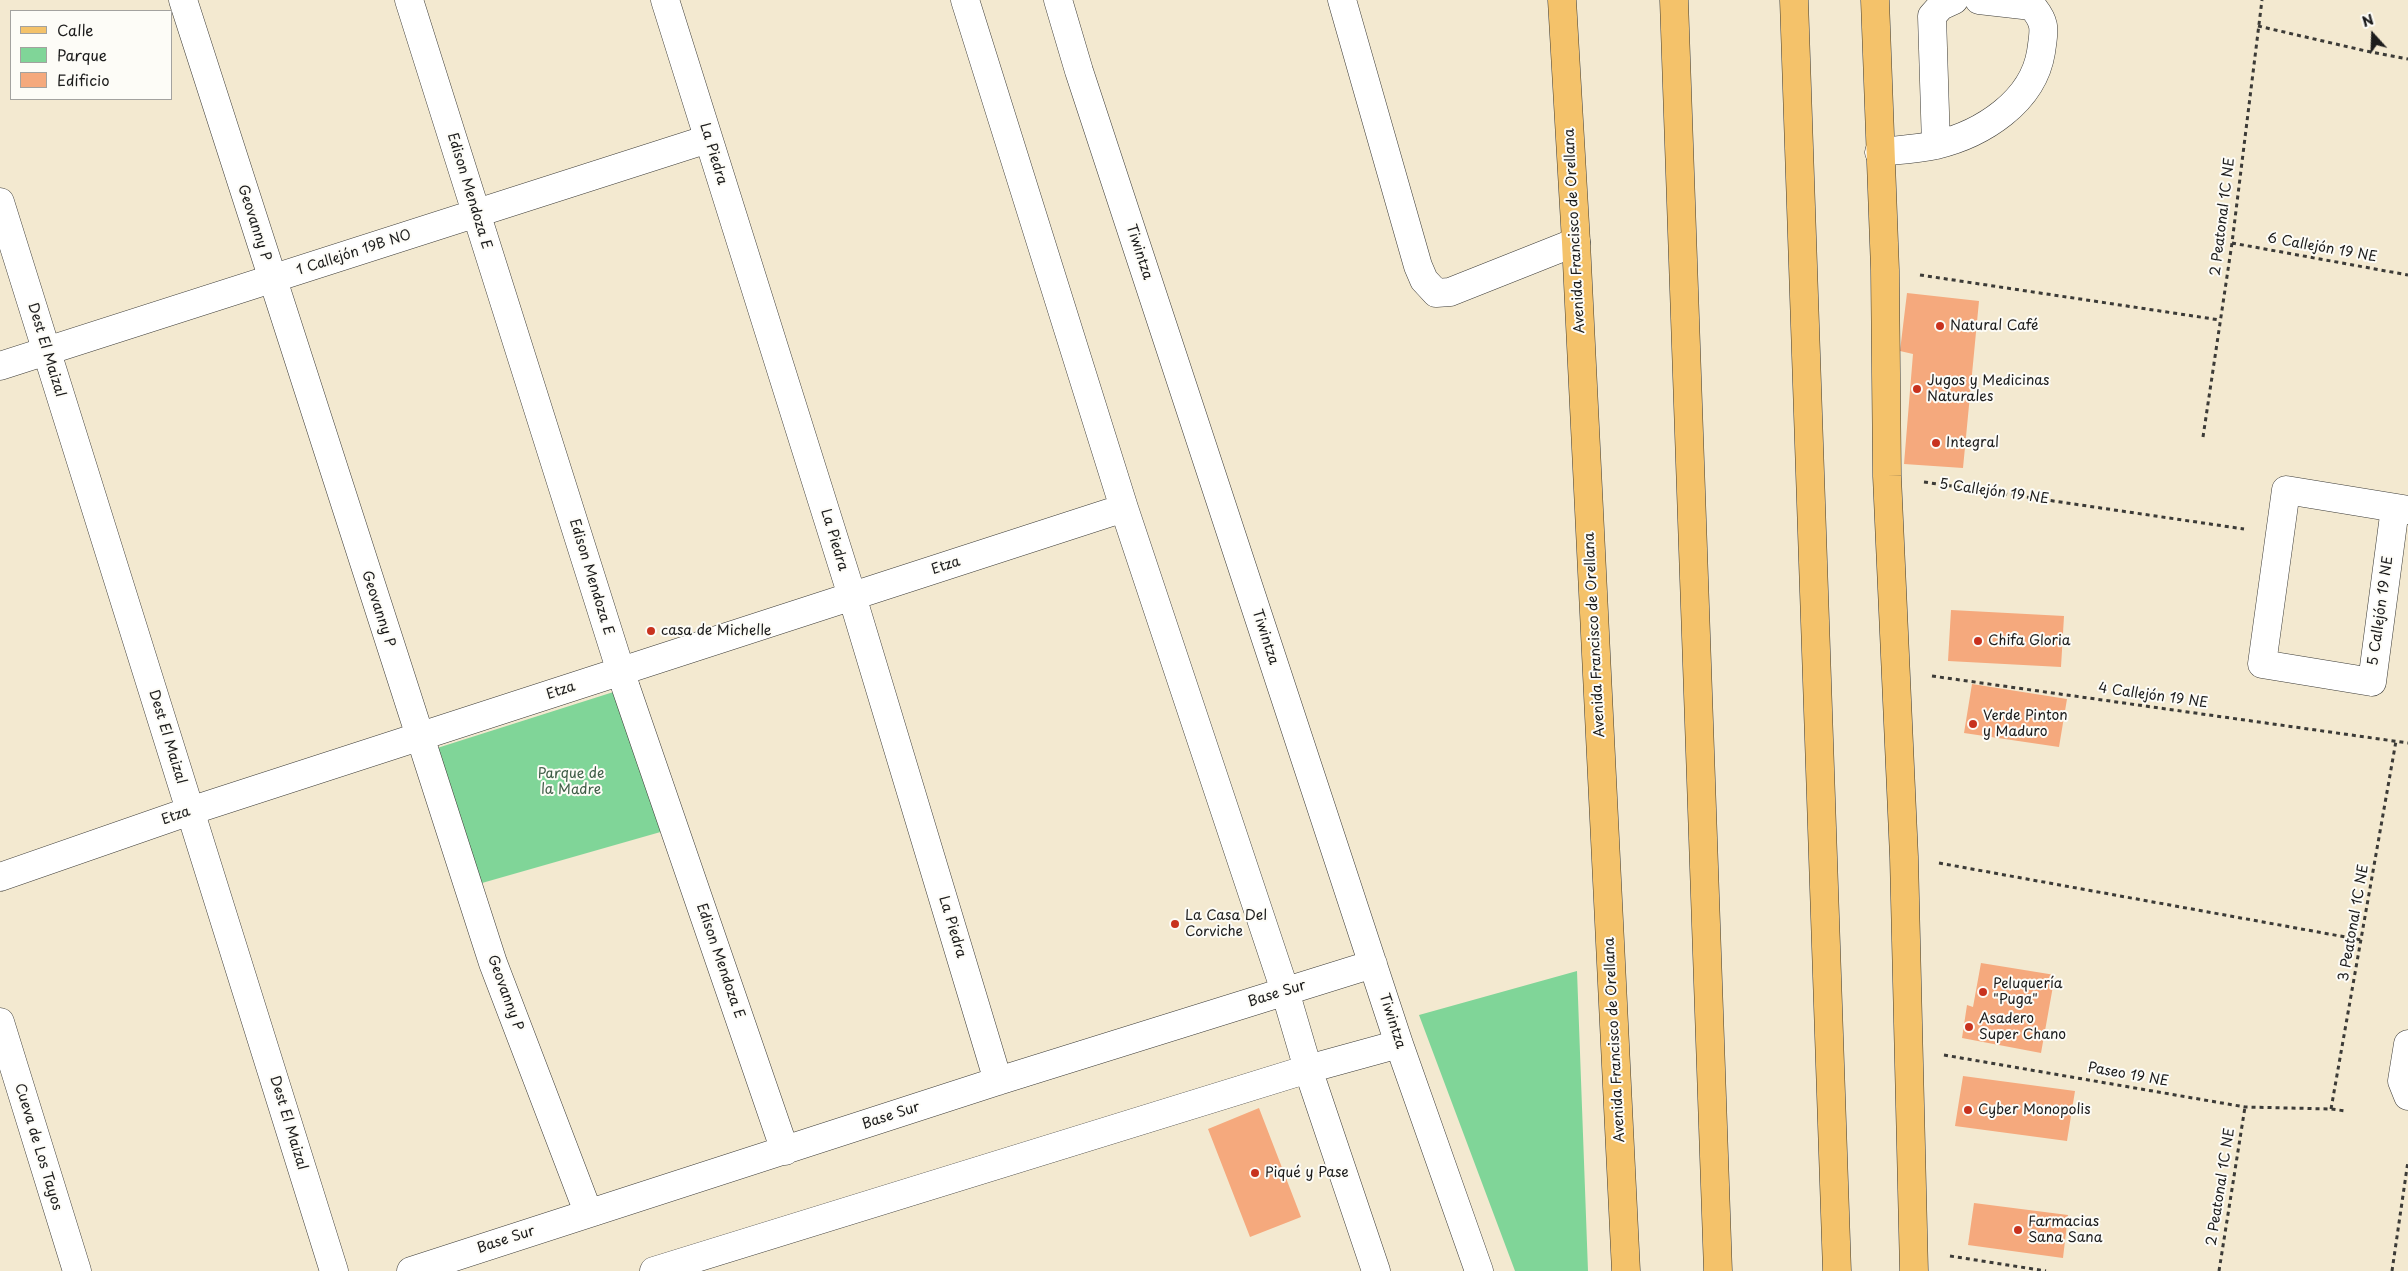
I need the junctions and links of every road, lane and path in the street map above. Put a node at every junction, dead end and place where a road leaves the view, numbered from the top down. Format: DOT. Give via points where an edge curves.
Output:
graph roads {
  1 [pos="183,0"];
  2 [pos="409,0"];
  3 [pos="665,0"];
  4 [pos="965,0"];
  5 [pos="1058,0"];
  6 [pos="1342,0"];
  7 [pos="1562,0"];
  8 [pos="1674,0"];
  9 [pos="1794,0"];
  10 [pos="1874,0"];
  11 [pos="1954,0"];
  12 [pos="1979,0"];
  13 [pos="2262,0"];
  14 [pos="2258,26"];
  15 [pos="2408,58"];
  16 [pos="708,138"];
  17 [pos="1936,145"];
  18 [pos="1879,152"];
  19 [pos="0,202"];
  20 [pos="476,213"];
  21 [pos="1576,242"];
  22 [pos="2232,243"];
  23 [pos="1885,270"];
  24 [pos="2408,275"];
  25 [pos="272,279"];
  26 [pos="2220,320"];
  27 [pos="47,352"];
  28 [pos="0,366"];
  29 [pos="2203,437"];
  30 [pos="1886,476"];
  31 [pos="1124,508"];
  32 [pos="2402,509"];
  33 [pos="2280,534"];
  34 [pos="852,596"];
  35 [pos="1894,671"];
  36 [pos="621,672"];
  37 [pos="420,737"];
  38 [pos="2396,741"];
  39 [pos="2408,743"];
  40 [pos="190,811"];
  41 [pos="1904,857"];
  42 [pos="0,878"];
  43 [pos="2362,940"];
  44 [pos="1373,964"];
  45 [pos="1285,991"];
  46 [pos="0,1022"];
  47 [pos="1399,1044"];
  48 [pos="2408,1044"];
  49 [pos="1908,1049"];
  50 [pos="1308,1069"];
  51 [pos="998,1081"];
  52 [pos="2408,1096"];
  53 [pos="2245,1107"];
  54 [pos="2331,1109"];
  55 [pos="2346,1112"];
  56 [pos="785,1151"];
  57 [pos="2408,1162"];
  58 [pos="588,1212"];
  59 [pos="1914,1261"];
  60 [pos="77,1271"];
  61 [pos="334,1271"];
  62 [pos="410,1271"];
  63 [pos="654,1271"];
  64 [pos="1376,1271"];
  65 [pos="1479,1271"];
  66 [pos="1626,1271"];
  67 [pos="1718,1271"];
  68 [pos="1837,1271"];
  69 [pos="2046,1271"];
  70 [pos="2219,1271"];
  71 [pos="2392,1271"];
  1 -- 25 [label="street, Geovanny P"];
  2 -- 20 [label="street, Edison Mendoza E"];
  3 -- 16 [label="street, La Piedra"];
  4 -- 31 [label="street"];
  5 -- 44 [label="street, Tiwintza"];
  6 -- 21 [label="street" via="1418,266 1431,289 1436,293 1450,292"];
  7 -- 21 [label="main road, Avenida Francisco de Orellana"];
  8 -- 67 [label="main road"];
  9 -- 68 [label="main road"];
  10 -- 18 [label="main road"];
  11 -- 17 [label="street" via="1941,6 1932,16"];
  12 -- 17 [label="street" via="2032,6 2044,26 2040,56 2028,88 2017,102 1982,126"];
  13 -- 14 [label="path, 2 Peatonal 1C NE"];
  14 -- 15 [label="path"];
  14 -- 22 [label="path, 2 Peatonal 1C NE"];
  16 -- 20 [label="street, 1 Callejón 19B NO"];
  16 -- 34 [label="street, La Piedra"];
  17 -- 18 [label="street"];
  18 -- 23 [label="main road"];
  19 -- 27 [label="street, Dest El Maizal"];
  20 -- 25 [label="street, 1 Callejón 19B NO"];
  20 -- 36 [label="street, Edison Mendoza E"];
  21 -- 66 [label="main road, Avenida Francisco de Orellana"];
  22 -- 24 [label="path, 6 Callejón 19 NE"];
  22 -- 26 [label="path, 2 Peatonal 1C NE"];
  23 -- 26 [label="path"];
  23 -- 30 [label="main road"];
  25 -- 27 [label="street, 1 Callejón 19B NO"];
  25 -- 37 [label="street, Geovanny P"];
  26 -- 29 [label="path, 2 Peatonal 1C NE"];
  27 -- 28 [label="street, 1 Callejón 19B NO"];
  27 -- 40 [label="street, Dest El Maizal"];
  30 -- 33 [label="path, 5 Callejón 19 NE"];
  30 -- 35 [label="main road"];
  31 -- 34 [label="street, Etza"];
  31 -- 45 [label="street"];
  32 -- 33 [label="street, 5 Callejón 19 NE" via="2286,490"];
  32 -- 33 [label="street, 5 Callejón 19 NE" via="2372,682 2262,664"];
  34 -- 36 [label="street, Etza"];
  34 -- 51 [label="street, La Piedra"];
  35 -- 38 [label="path, 4 Callejón 19 NE"];
  35 -- 41 [label="main road"];
  36 -- 37 [label="street, Etza"];
  36 -- 56 [label="street, Edison Mendoza E"];
  37 -- 40 [label="street, Etza"];
  37 -- 58 [label="street, Geovanny P" via="493,963"];
  38 -- 39 [label="path, 4 Callejón 19 NE"];
  38 -- 43 [label="path, 3 Peatonal 1C NE"];
  40 -- 42 [label="street, Etza"];
  40 -- 61 [label="street, Dest El Maizal"];
  41 -- 43 [label="path"];
  41 -- 49 [label="main road"];
  43 -- 54 [label="path, 3 Peatonal 1C NE"];
  44 -- 45 [label="street, Base Sur"];
  44 -- 47 [label="street, Tiwintza"];
  45 -- 50 [label="street"];
  45 -- 51 [label="street, Base Sur"];
  46 -- 60 [label="street, Cueva de Los Tayos"];
  47 -- 50 [label="street"];
  47 -- 65 [label="street, Tiwintza"];
  48 -- 52 [label="street" via="2402,1081"];
  49 -- 53 [label="path, Paseo 19 NE"];
  49 -- 59 [label="main road"];
  50 -- 63 [label="street"];
  50 -- 64 [label="street"];
  51 -- 56 [label="street, Base Sur"];
  53 -- 54 [label="path, Paseo 19 NE"];
  53 -- 70 [label="path, 2 Peatonal 1C NE"];
  54 -- 55 [label="path, Paseo 19 NE"];
  56 -- 58 [label="street, Base Sur"];
  57 -- 71 [label="path"];
  58 -- 62 [label="street, Base Sur"];
  59 -- 69 [label="path"];
}
